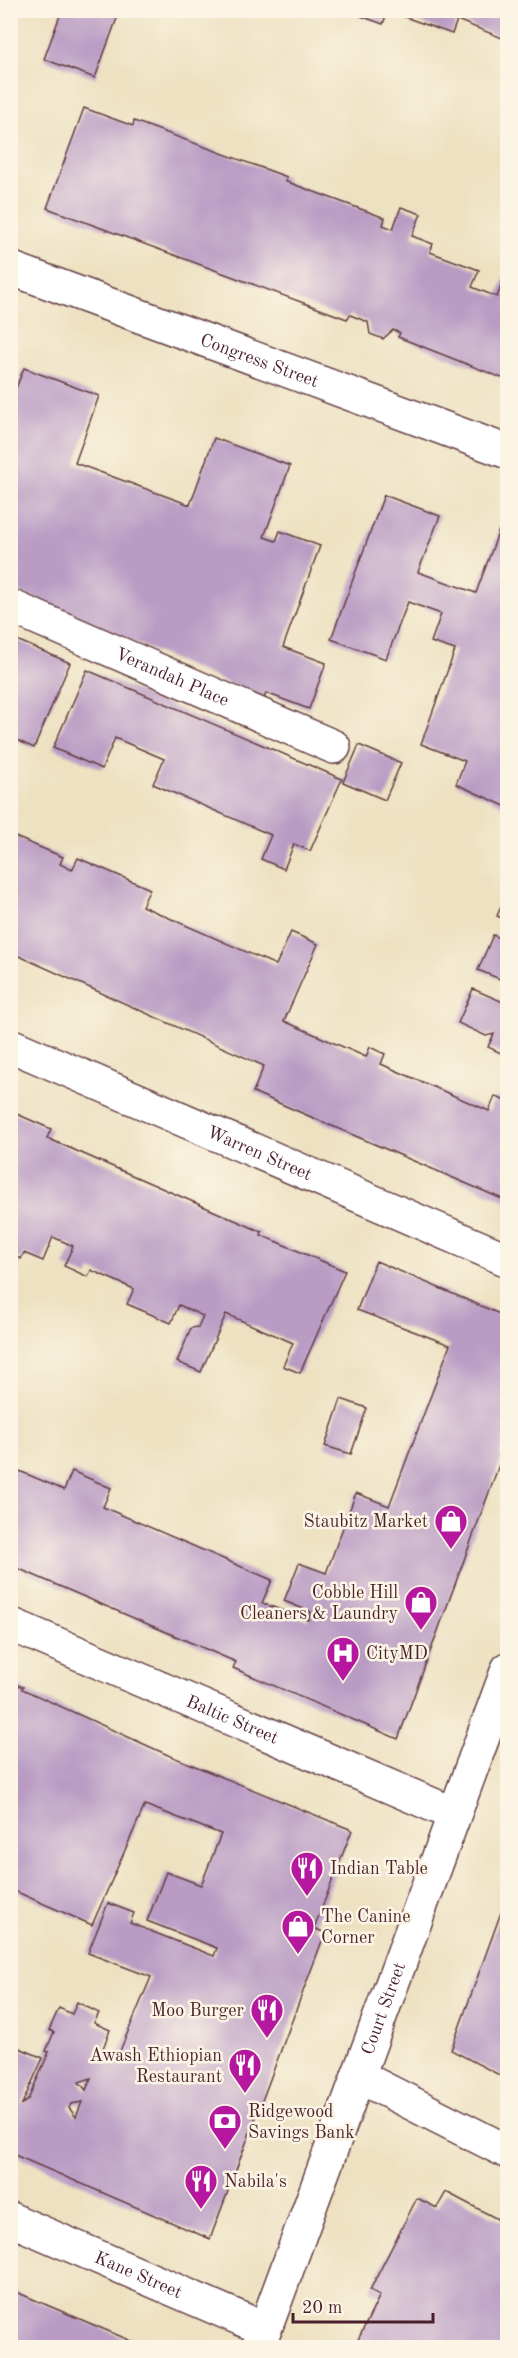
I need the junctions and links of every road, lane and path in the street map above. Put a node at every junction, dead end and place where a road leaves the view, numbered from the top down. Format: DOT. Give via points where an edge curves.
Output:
graph roads {
  1 [pos="10,268"];
  2 [pos="507,452"];
  3 [pos="10,606"];
  4 [pos="334,747"];
  5 [pos="10,1045"];
  6 [pos="507,1260"];
  7 [pos="10,1624"];
  8 [pos="507,1669"];
  9 [pos="454,1814"];
  10 [pos="358,2076"];
  11 [pos="507,2152"];
  12 [pos="10,2219"];
  13 [pos="261,2338"];
  1 -- 2 [label="street, Congress Street"];
  3 -- 4 [label="street, Verandah Place"];
  5 -- 6 [label="street, Warren Street"];
  7 -- 9 [label="street, Baltic Street"];
  8 -- 9 [label="street, Court Street"];
  9 -- 10 [label="street, Court Street"];
  10 -- 11 [label="street"];
  10 -- 13 [label="street, Court Street"];
  12 -- 13 [label="street, Kane Street"];
}
